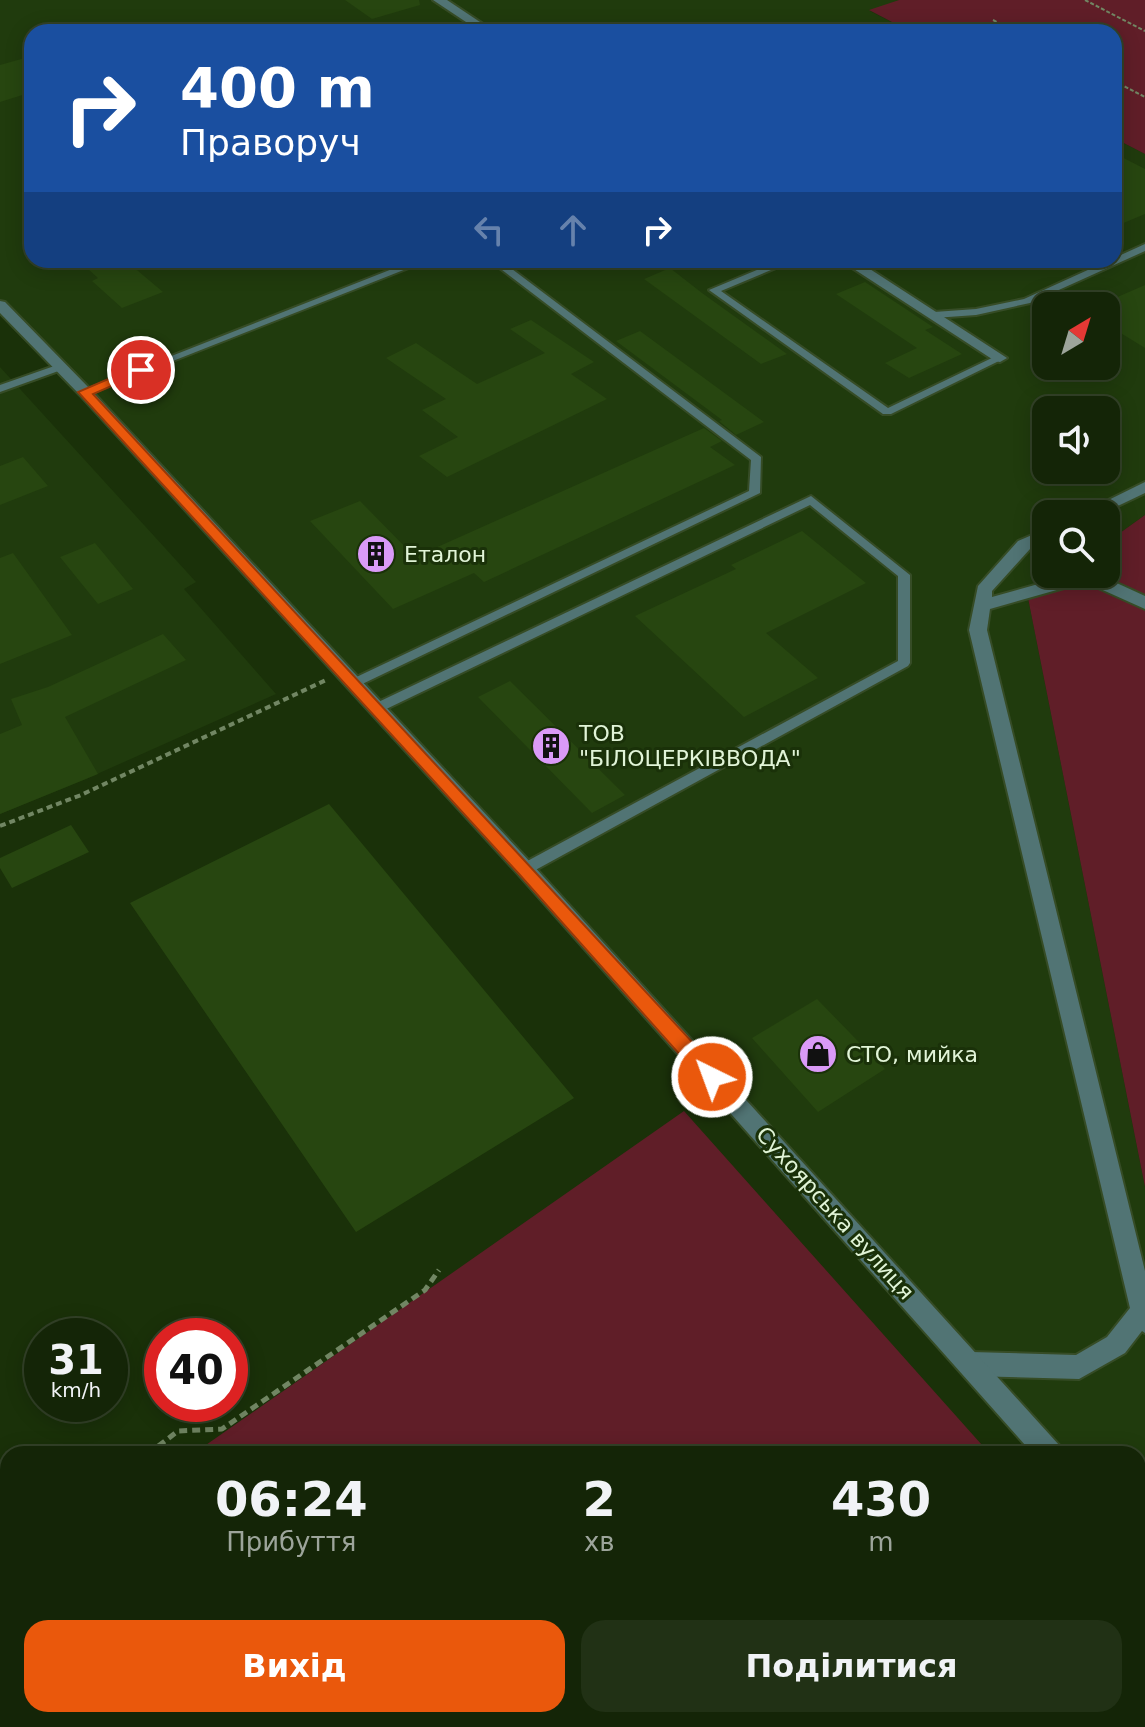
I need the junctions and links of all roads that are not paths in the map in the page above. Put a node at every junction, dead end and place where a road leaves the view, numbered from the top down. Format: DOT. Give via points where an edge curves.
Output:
graph roads {
  1 [pos="439,0"];
  2 [pos="476,24"];
  3 [pos="1145,247"];
  4 [pos="1122,258"];
  5 [pos="403,268"];
  6 [pos="505,268"];
  7 [pos="770,268"];
  8 [pos="860,268"];
  9 [pos="1099,268"];
  10 [pos="0,305"];
  11 [pos="934,315"];
  12 [pos="1000,358"];
  13 [pos="60,367"];
  14 [pos="0,389"];
  15 [pos="85,392"];
  16 [pos="1145,487"];
  17 [pos="1118,500"];
  18 [pos="1032,541"];
  19 [pos="1145,603"];
  20 [pos="982,605"];
  21 [pos="347,678"];
  22 [pos="375,709"];
  23 [pos="525,869"];
  24 [pos="1144,1315"];
  25 [pos="971,1364"];
  26 [pos="1043,1446"];
  1 -- 2 [label="street"];
  3 -- 4 [label="lane"];
  5 -- 15 [label="lane"];
  6 -- 21 [label="lane" via="757,459 754,493"];
  7 -- 12 [label="lane" via="714,290 887,412"];
  8 -- 11 [label="street"];
  9 -- 11 [label="lane" via="1027,301"];
  10 -- 13 [label="street, Сухоярська вулиця"];
  11 -- 12 [label="street"];
  13 -- 14 [label="lane"];
  13 -- 15 [label="street, Сухоярська вулиця"];
  15 -- 21 [label="street, Сухоярська вулиця"];
  16 -- 17 [label="street"];
  18 -- 20 [label="street" via="984,590"];
  19 -- 20 [label="street" via="1087,576"];
  20 -- 24 [label="street" via="978,630"];
  21 -- 22 [label="street, Сухоярська вулиця"];
  22 -- 23 [label="street, Сухоярська вулиця"];
  22 -- 23 [label="lane" via="811,500 904,575 904,663"];
  23 -- 25 [label="street, Сухоярська вулиця"];
  24 -- 25 [label="street" via="1116,1345 1079,1367"];
  25 -- 26 [label="street, Сухоярська вулиця"];
}
